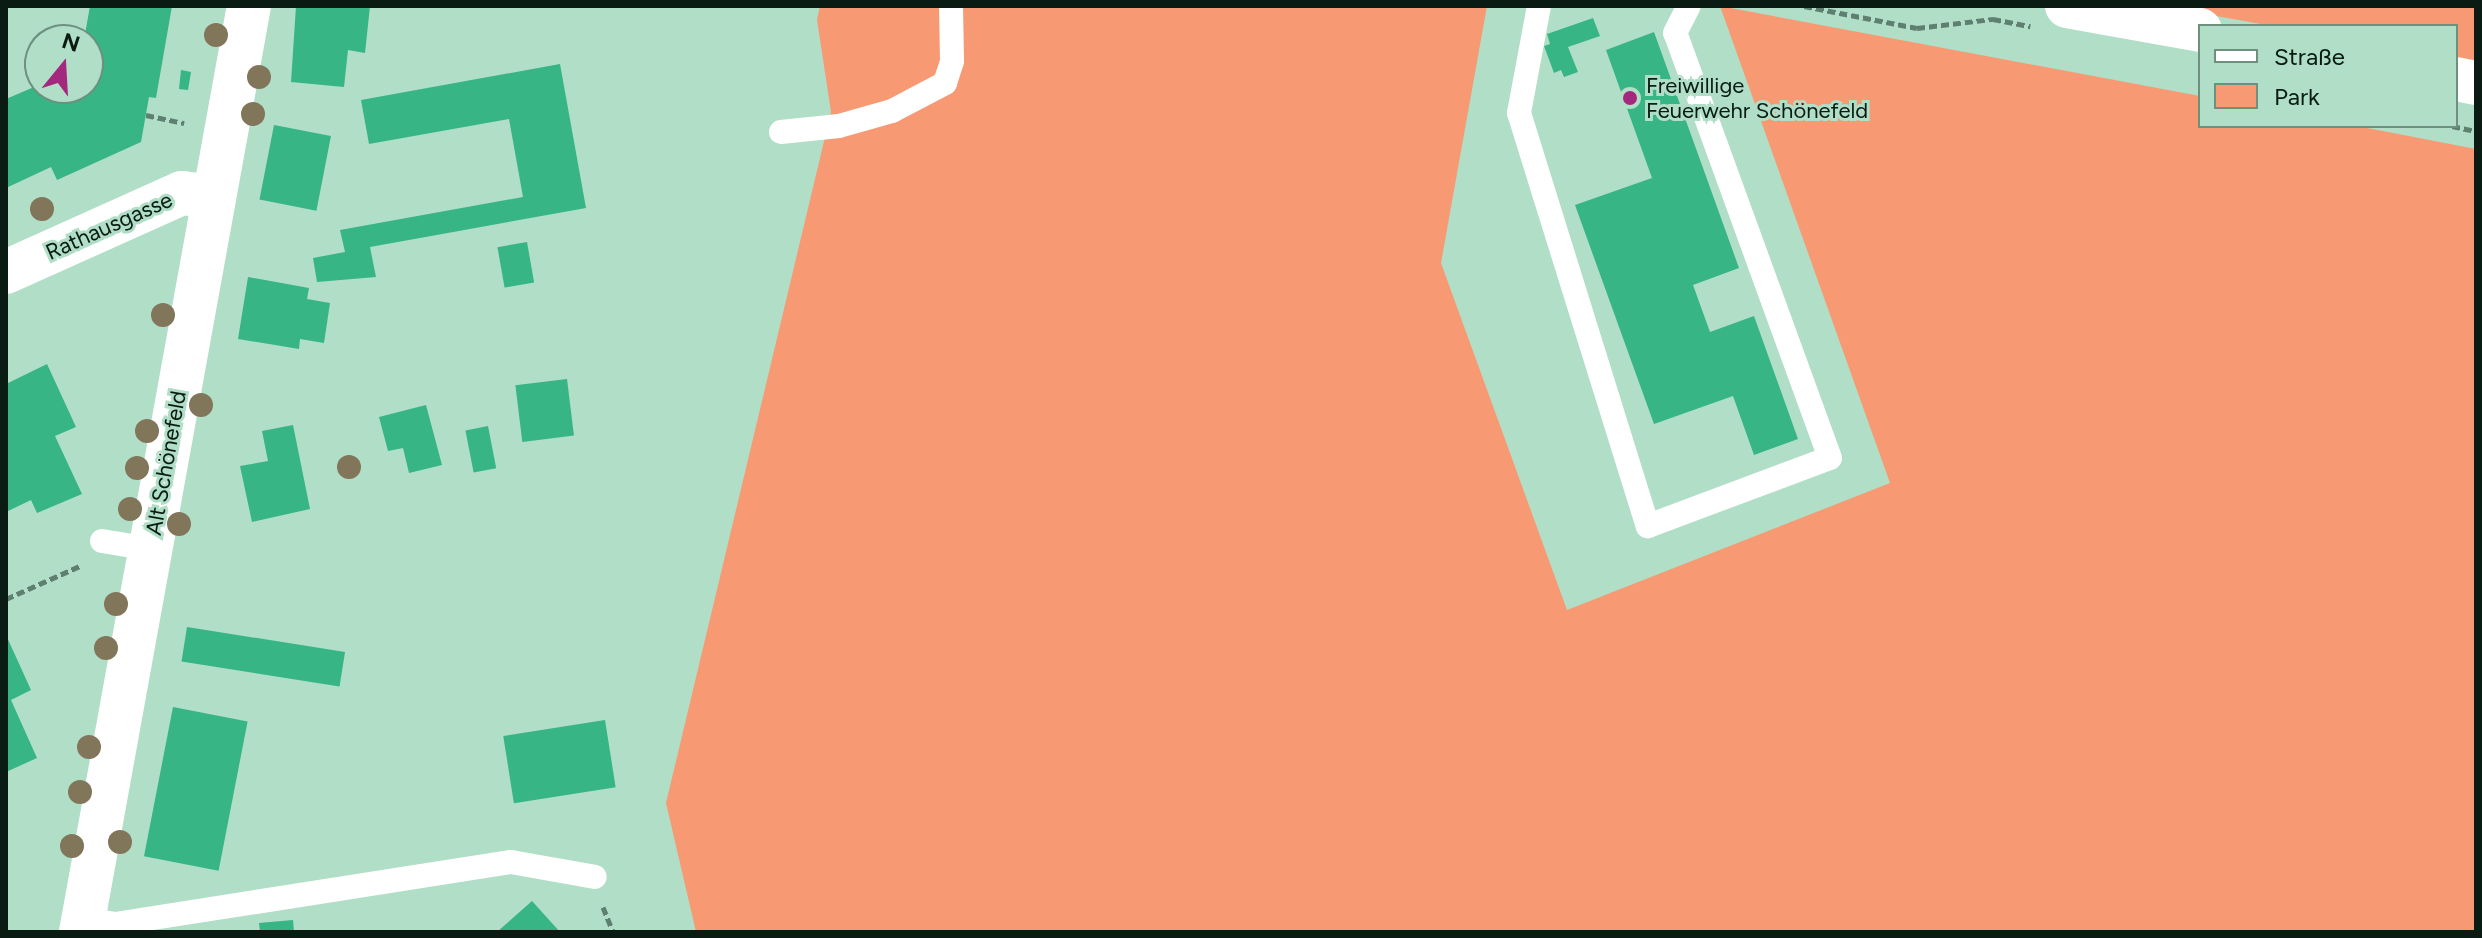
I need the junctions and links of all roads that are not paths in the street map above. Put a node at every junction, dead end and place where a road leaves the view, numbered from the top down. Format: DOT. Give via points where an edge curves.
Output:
graph roads {
  1 [pos="249,6"];
  2 [pos="951,6"];
  3 [pos="1539,6"];
  4 [pos="1689,6"];
  5 [pos="2067,6"];
  6 [pos="2198,30"];
  7 [pos="781,132"];
  8 [pos="214,197"];
  9 [pos="6,272"];
  10 [pos="151,549"];
  11 [pos="98,551"];
  12 [pos="595,877"];
  13 [pos="82,926"];
  1 -- 8 [label="street, Alt Schönefeld"];
  2 -- 7 [label="lane" via="952,61 945,83 892,111 839,126"];
  3 -- 4 [label="lane" via="1519,113 1648,526 1830,458 1675,33"];
  5 -- 6 [label="street"];
  8 -- 9 [label="street, Rathausgasse" via="182,193"];
  8 -- 10 [label="street, Alt Schönefeld"];
  10 -- 11 [label="lane"];
  10 -- 13 [label="street, Alt Schönefeld"];
  12 -- 13 [label="lane, Alt Schönefeld" via="511,862"];
}
